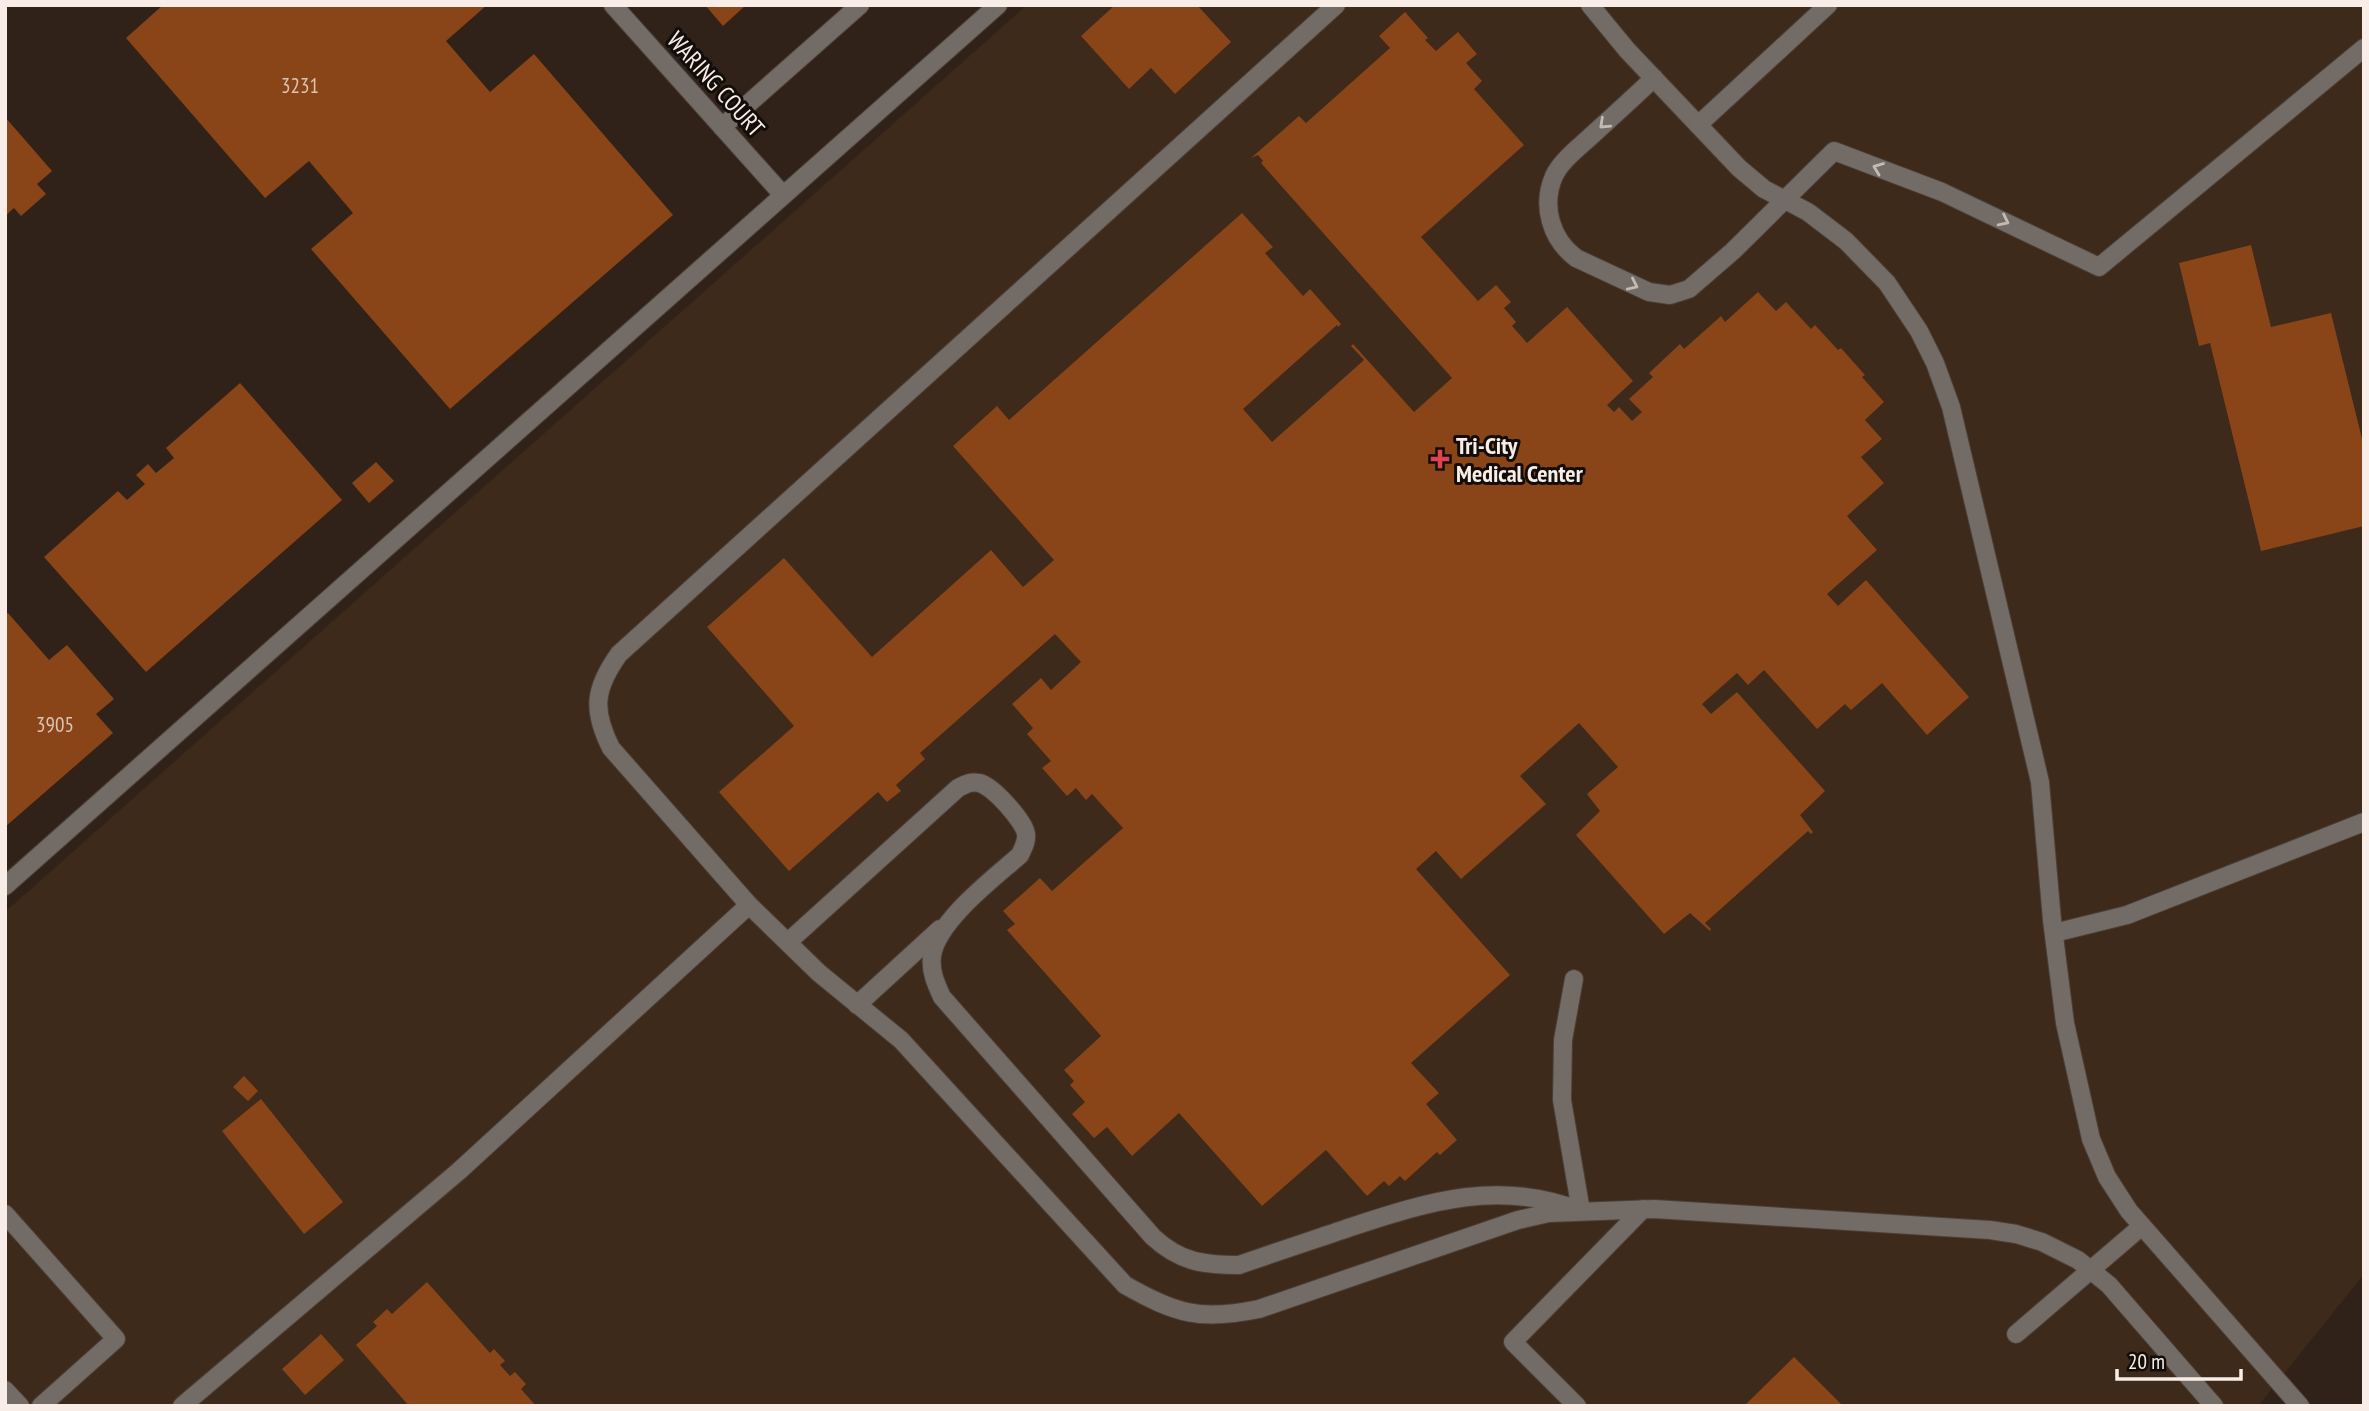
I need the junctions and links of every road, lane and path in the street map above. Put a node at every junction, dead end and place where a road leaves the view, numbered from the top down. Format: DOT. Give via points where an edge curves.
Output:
graph roads {
  1 [pos="612,5"];
  2 [pos="860,5"];
  3 [pos="998,5"];
  4 [pos="1336,5"];
  5 [pos="1590,5"];
  6 [pos="1828,5"];
  7 [pos="2364,48"];
  8 [pos="1654,78"];
  9 [pos="1698,125"];
  10 [pos="722,127"];
  11 [pos="783,195"];
  12 [pos="1786,199"];
  13 [pos="2364,822"];
  14 [pos="5,886"];
  15 [pos="750,905"];
  16 [pos="953,917"];
  17 [pos="2054,933"];
  18 [pos="788,942"];
  19 [pos="1574,979"];
  20 [pos="857,1005"];
  21 [pos="1643,1209"];
  22 [pos="1581,1211"];
  23 [pos="5,1214"];
  24 [pos="2142,1226"];
  25 [pos="2091,1271"];
  26 [pos="2016,1334"];
  27 [pos="5,1390"];
  28 [pos="189,1404"];
  29 [pos="20,1406"];
  30 [pos="41,1406"];
  31 [pos="1577,1406"];
  32 [pos="2214,1406"];
  33 [pos="2300,1406"];
  1 -- 10 [label="street, WARING COURT"];
  2 -- 10 [label="street"];
  3 -- 11 [label="street"];
  4 -- 15 [label="street" via="619,654 605,674 598,700 601,726 611,748"];
  5 -- 8 [label="street"];
  6 -- 9 [label="street"];
  7 -- 12 [label="street" via="2099,267 1942,192 1834,151"];
  8 -- 9 [label="street"];
  8 -- 12 [label="street, one-way" via="1554,175 1548,199 1552,227 1566,250 1649,292 1670,295 1689,289"];
  9 -- 12 [label="street" via="1739,168 1764,189"];
  10 -- 11 [label="street, WARING COURT"];
  11 -- 14 [label="street"];
  12 -- 17 [label="street" via="1846,241 1887,283 1936,363 1951,407 2040,782"];
  13 -- 17 [label="street" via="2127,915"];
  15 -- 18 [label="street"];
  15 -- 28 [label="street" via="458,1171"];
  16 -- 18 [label="street" via="1020,855 1026,841 1022,823 982,783 958,788"];
  16 -- 20 [label="street"];
  16 -- 22 [label="street" via="939,935 932,955 932,976 942,998 1153,1237 1181,1258 1209,1265 1238,1265 1410,1207 1465,1196 1520,1195"];
  17 -- 24 [label="street" via="2065,1023 2091,1139 2107,1177"];
  18 -- 20 [label="street"];
  19 -- 22 [label="street" via="1563,1040 1562,1100"];
  20 -- 22 [label="street" via="901,1040 1125,1285 1186,1313 1233,1314 1259,1309 1518,1220"];
  21 -- 22 [label="street"];
  21 -- 25 [label="street" via="1990,1230 2042,1242"];
  21 -- 31 [label="street" via="1513,1342"];
  23 -- 30 [label="street" via="116,1339"];
  24 -- 25 [label="street"];
  24 -- 33 [label="street"];
  25 -- 26 [label="street"];
  25 -- 32 [label="street" via="2109,1285"];
  27 -- 29 [label="street"];
}
